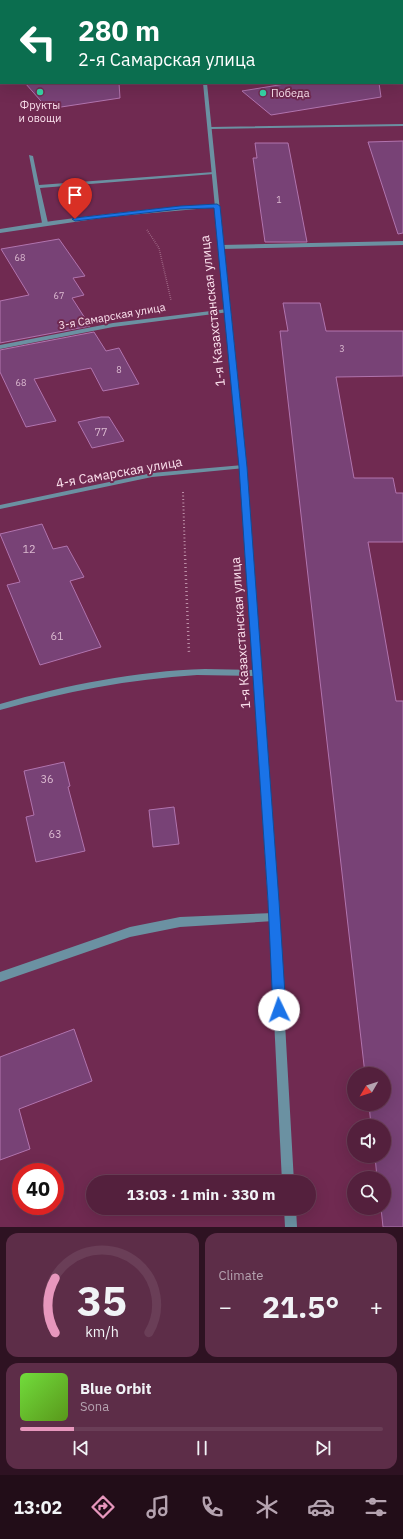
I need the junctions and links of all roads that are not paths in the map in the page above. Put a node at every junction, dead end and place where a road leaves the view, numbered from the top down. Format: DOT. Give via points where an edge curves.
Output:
graph roads {
  1 [pos="206,84"];
  2 [pos="403,124"];
  3 [pos="210,128"];
  4 [pos="31,156"];
  5 [pos="214,173"];
  6 [pos="38,187"];
  7 [pos="217,206"];
  8 [pos="45,223"];
  9 [pos="0,231"];
  10 [pos="403,243"];
  11 [pos="221,247"];
  12 [pos="227,310"];
  13 [pos="0,348"];
  14 [pos="243,467"];
  15 [pos="0,507"];
  16 [pos="258,673"];
  17 [pos="0,706"];
  18 [pos="274,917"];
  19 [pos="0,977"];
  20 [pos="288,1175"];
  21 [pos="290,1215"];
  22 [pos="291,1227"];
  1 -- 3 [label="street, 1-я Казахстанская улица"];
  2 -- 3 [label="street"];
  3 -- 5 [label="street, 1-я Казахстанская улица"];
  4 -- 6 [label="street"];
  5 -- 6 [label="street"];
  5 -- 7 [label="street, 1-я Казахстанская улица"];
  6 -- 8 [label="street"];
  7 -- 8 [label="street" via="134,212"];
  7 -- 11 [label="street, 1-я Казахстанская улица"];
  8 -- 9 [label="street"];
  10 -- 11 [label="street"];
  11 -- 12 [label="street, 1-я Казахстанская улица"];
  12 -- 13 [label="street, 3-я Самарская улица" via="113,325"];
  12 -- 14 [label="street, 1-я Казахстанская улица"];
  14 -- 15 [label="street, 4-я Самарская улица" via="152,475"];
  14 -- 16 [label="street, 1-я Казахстанская улица"];
  16 -- 17 [label="street" via="189,673 124,679 49,692"];
  16 -- 18 [label="street, 1-я Казахстанская улица"];
  18 -- 19 [label="street" via="180,922 130,932"];
  18 -- 20 [label="street, 1-я Казахстанская улица"];
  21 -- 22 [label="street"];
}
